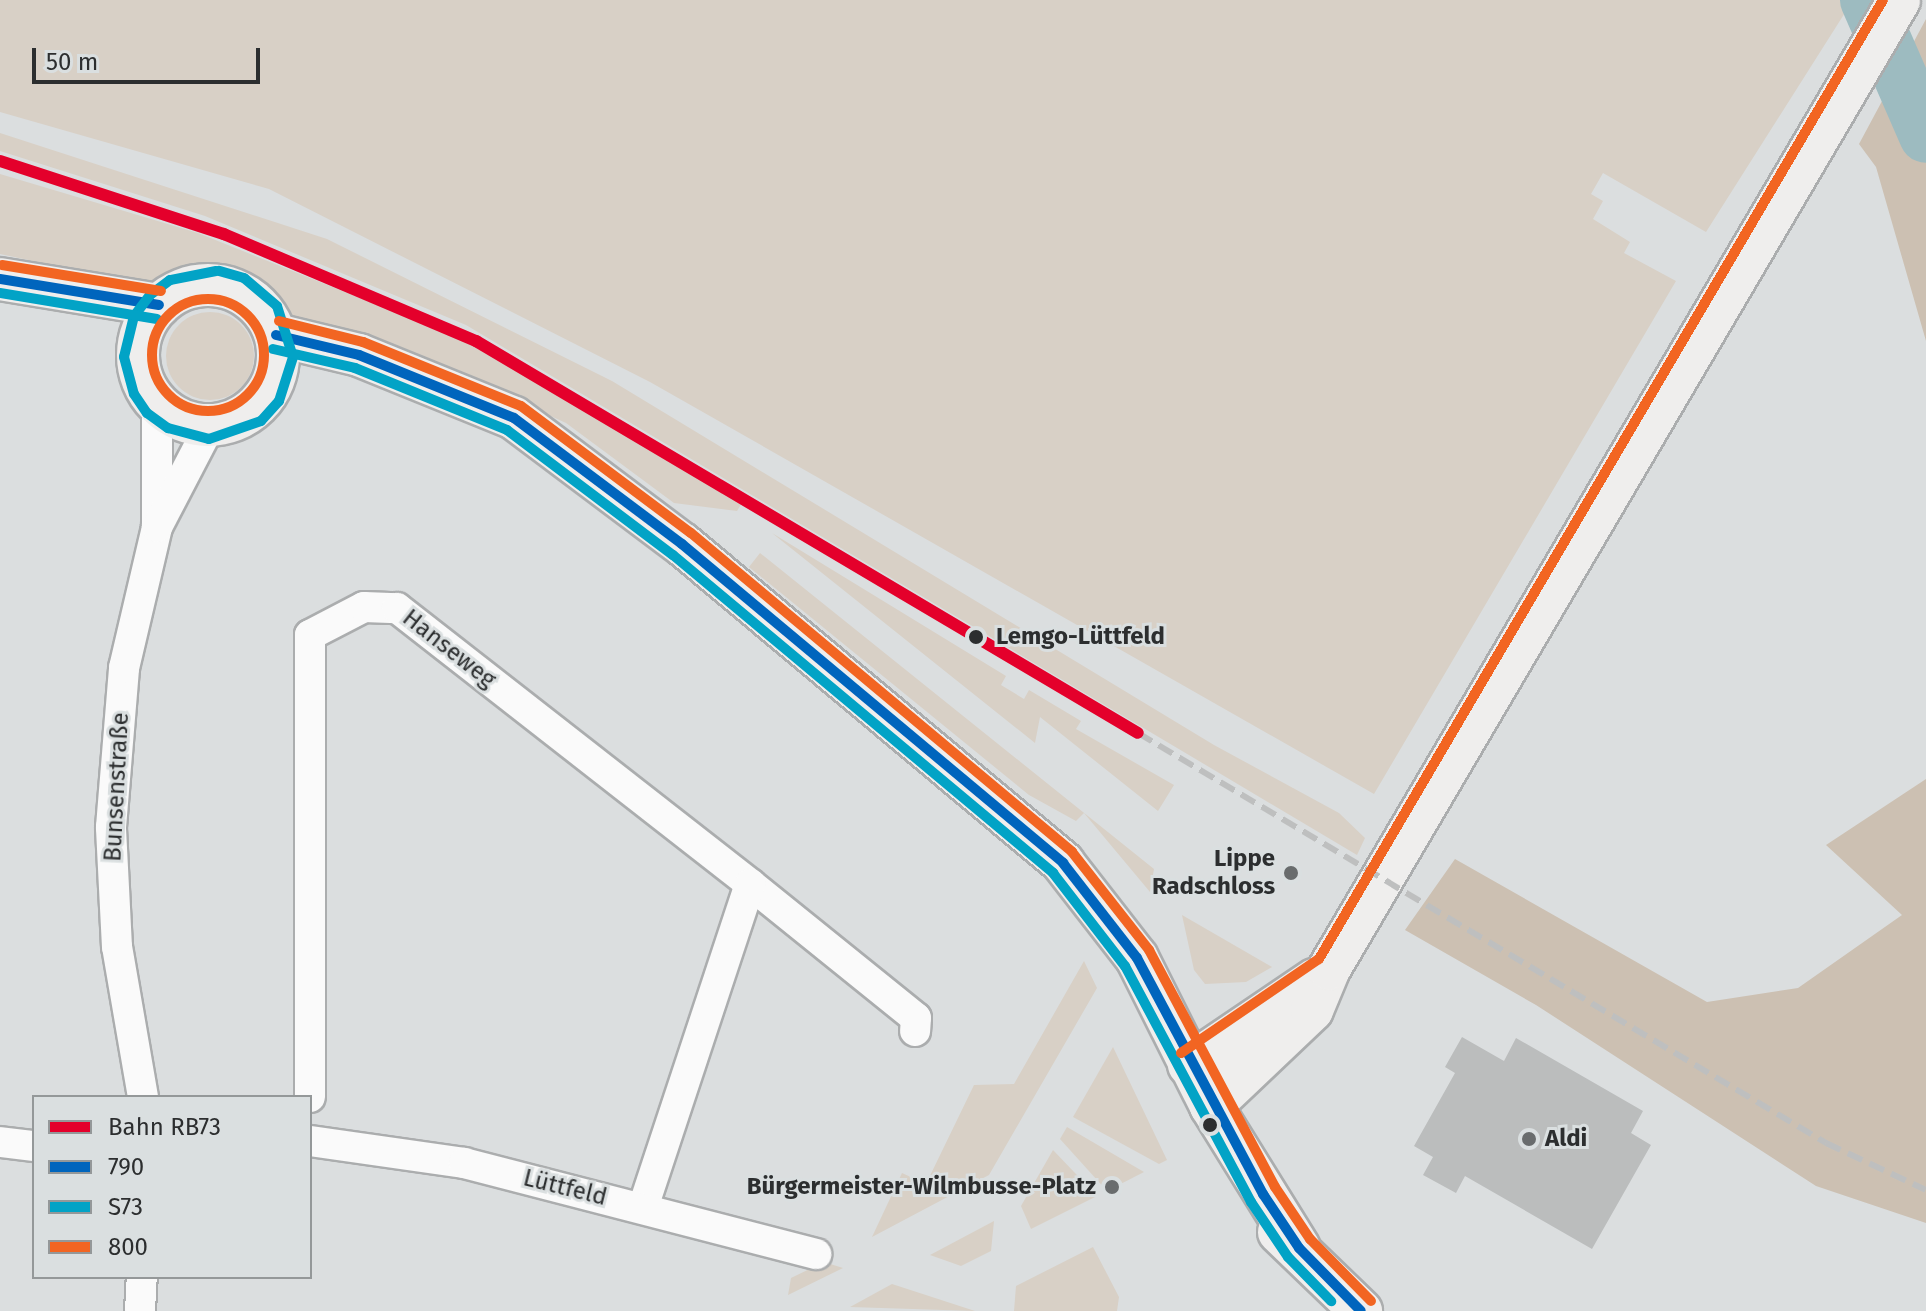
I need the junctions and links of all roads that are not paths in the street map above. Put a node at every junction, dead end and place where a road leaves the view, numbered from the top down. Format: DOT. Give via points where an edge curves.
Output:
graph roads {
  1 [pos="1899,0"];
  2 [pos="0,279"];
  3 [pos="149,323"];
  4 [pos="276,356"];
  5 [pos="157,403"];
  6 [pos="210,425"];
  7 [pos="157,527"];
  8 [pos="750,884"];
  9 [pos="1329,969"];
  10 [pos="915,1031"];
  11 [pos="1189,1065"];
  12 [pos="143,1095"];
  13 [pos="310,1095"];
  14 [pos="1211,1106"];
  15 [pos="312,1141"];
  16 [pos="0,1142"];
  17 [pos="32,1146"];
  18 [pos="643,1207"];
  19 [pos="816,1254"];
  20 [pos="142,1279"];
  21 [pos="140,1311"];
  22 [pos="1361,1311"];
  1 -- 9 [label="main road"];
  2 -- 3 [label="main road" via="52,289"];
  3 -- 4 [label="main road" via="195,286 236,290 267,316"];
  3 -- 5 [label="main road" via="141,374"];
  4 -- 6 [label="main road" via="251,411"];
  4 -- 11 [label="main road" via="394,368 514,418 682,544 1063,863 1137,958"];
  5 -- 6 [label="main road" via="173,415"];
  5 -- 7 [label="street, Bunsenstraße"];
  6 -- 7 [label="street, Bunsenstraße"];
  7 -- 12 [label="street, Bunsenstraße" via="124,668 111,827 117,947"];
  8 -- 10 [label="street, Hanseweg" via="916,1018"];
  8 -- 13 [label="street, Hanseweg" via="397,608 364,607 310,635"];
  8 -- 18 [label="street"];
  9 -- 11 [label="main road"];
  9 -- 14 [label="main road" via="1312,1010"];
  11 -- 14 [label="main road"];
  14 -- 22 [label="main road" via="1227,1158 1253,1203"];
  15 -- 18 [label="street, Lüttfeld" via="464,1163"];
  16 -- 17 [label="street"];
  18 -- 19 [label="street, Lüttfeld"];
  20 -- 21 [label="street"];
}
